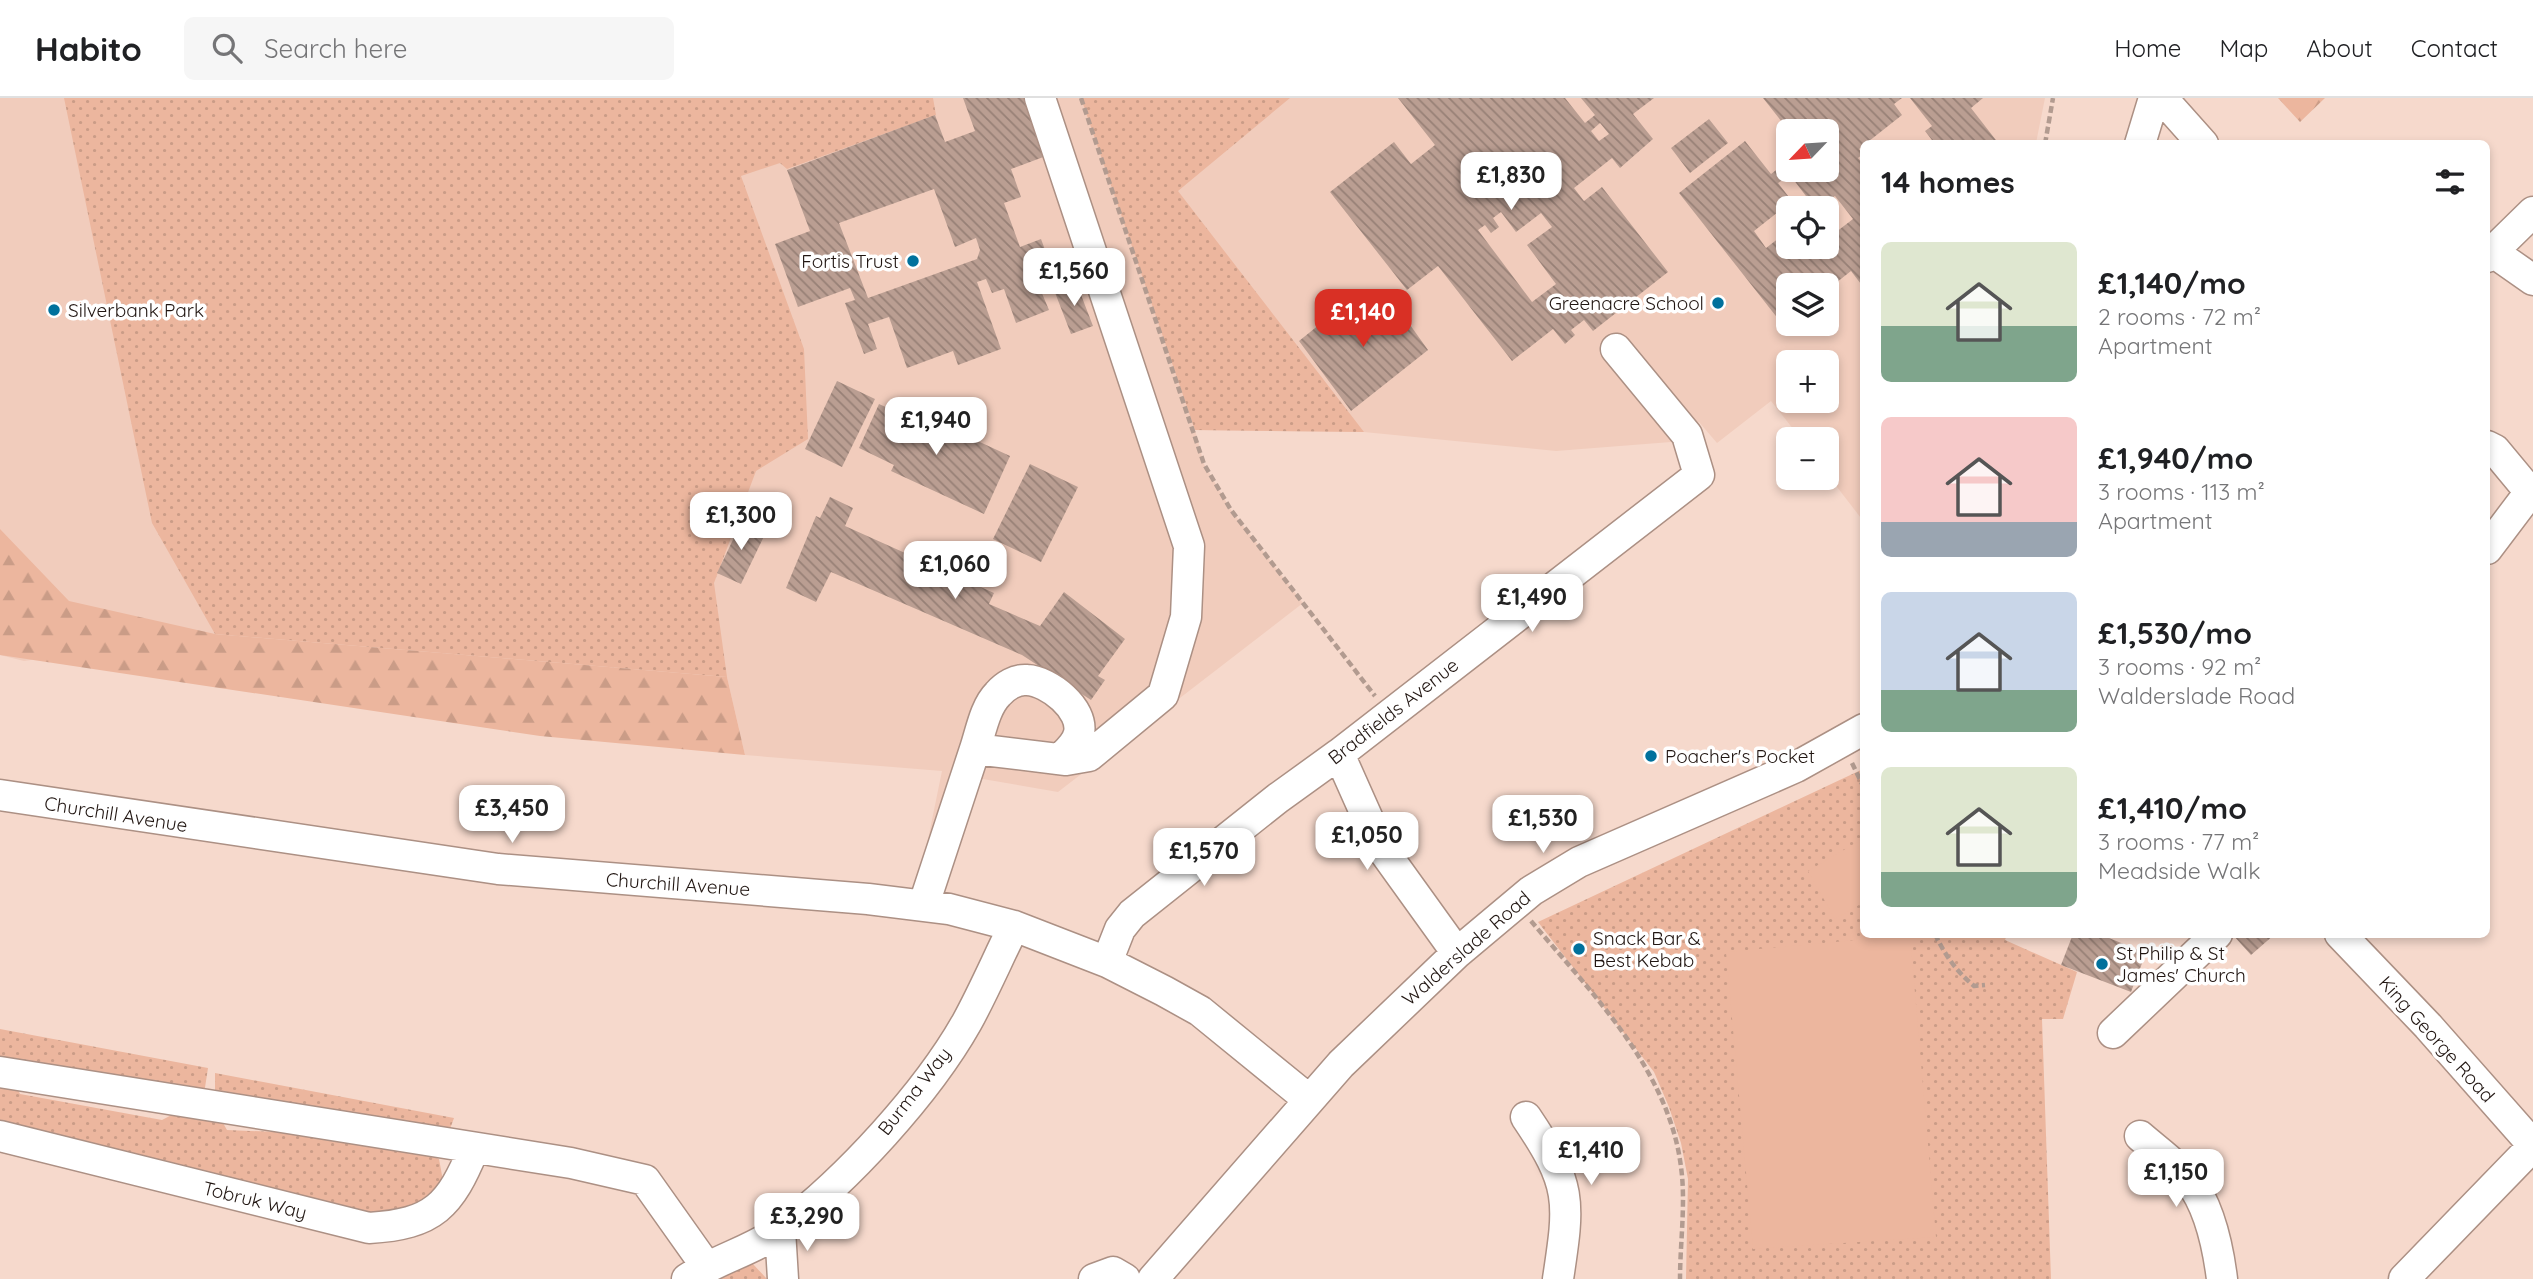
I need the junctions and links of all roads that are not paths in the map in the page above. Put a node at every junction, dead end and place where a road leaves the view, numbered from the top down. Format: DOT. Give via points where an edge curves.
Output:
graph roads {
  1 [pos="1040,98"];
  2 [pos="2154,98"];
  3 [pos="2162,98"];
  4 [pos="2141,140"];
  5 [pos="2199,140"];
  6 [pos="2533,212"];
  7 [pos="2490,254"];
  8 [pos="2533,280"];
  9 [pos="1616,349"];
  10 [pos="2490,448"];
  11 [pos="2531,489"];
  12 [pos="2490,545"];
  13 [pos="1860,731"];
  14 [pos="975,749"];
  15 [pos="1339,754"];
  16 [pos="1060,759"];
  17 [pos="0,795"];
  18 [pos="924,904"];
  19 [pos="1014,926"];
  20 [pos="2213,938"];
  21 [pos="2344,938"];
  22 [pos="1457,953"];
  23 [pos="1107,962"];
  24 [pos="2113,1033"];
  25 [pos="0,1072"];
  26 [pos="1308,1100"];
  27 [pos="1526,1118"];
  28 [pos="0,1136"];
  29 [pos="2140,1136"];
  30 [pos="2533,1145"];
  31 [pos="474,1148"];
  32 [pos="780,1230"];
  33 [pos="697,1273"];
  34 [pos="783,1279"];
  35 [pos="1094,1279"];
  36 [pos="1125,1279"];
  37 [pos="1153,1279"];
  38 [pos="1558,1279"];
  39 [pos="2222,1279"];
  40 [pos="2404,1279"];
  1 -- 16 [label="street" via="1189,545 1186,617 1163,695 1088,756"];
  2 -- 4 [label="street"];
  3 -- 5 [label="street"];
  6 -- 7 [label="street"];
  7 -- 8 [label="street"];
  9 -- 15 [label="street, Bradfields Avenue" via="1687,435 1699,475"];
  10 -- 11 [label="street"];
  11 -- 12 [label="street"];
  13 -- 22 [label="street, Walderslade Road" via="1796,767 1579,862 1531,891"];
  14 -- 16 [label="street"];
  14 -- 16 [label="street" via="996,696 1024,679 1056,693 1076,711 1080,731"];
  14 -- 18 [label="street"];
  15 -- 22 [label="street" via="1380,846"];
  15 -- 23 [label="street, Bradfields Avenue" via="1132,914 1120,929"];
  17 -- 18 [label="street, Churchill Avenue" via="498,869"];
  18 -- 19 [label="street, Churchill Avenue"];
  19 -- 23 [label="street, Churchill Avenue"];
  19 -- 32 [label="street, Burma Way" via="966,1024 915,1096 869,1147"];
  20 -- 24 [label="street"];
  21 -- 30 [label="street, King George Road"];
  22 -- 26 [label="street, Walderslade Road"];
  23 -- 26 [label="street, Churchill Avenue" via="1199,1011"];
  25 -- 31 [label="street"];
  26 -- 37 [label="street, Walderslade Road"];
  27 -- 38 [label="street" via="1552,1155 1567,1194"];
  28 -- 31 [label="street, Tobruk Way" via="369,1228 422,1221 447,1203"];
  29 -- 39 [label="street" via="2190,1180 2206,1212"];
  30 -- 40 [label="street"];
  31 -- 33 [label="street" via="645,1180"];
  32 -- 33 [label="street, Burma Way"];
  32 -- 34 [label="street"];
  35 -- 36 [label="street" via="1113,1272"];
}
